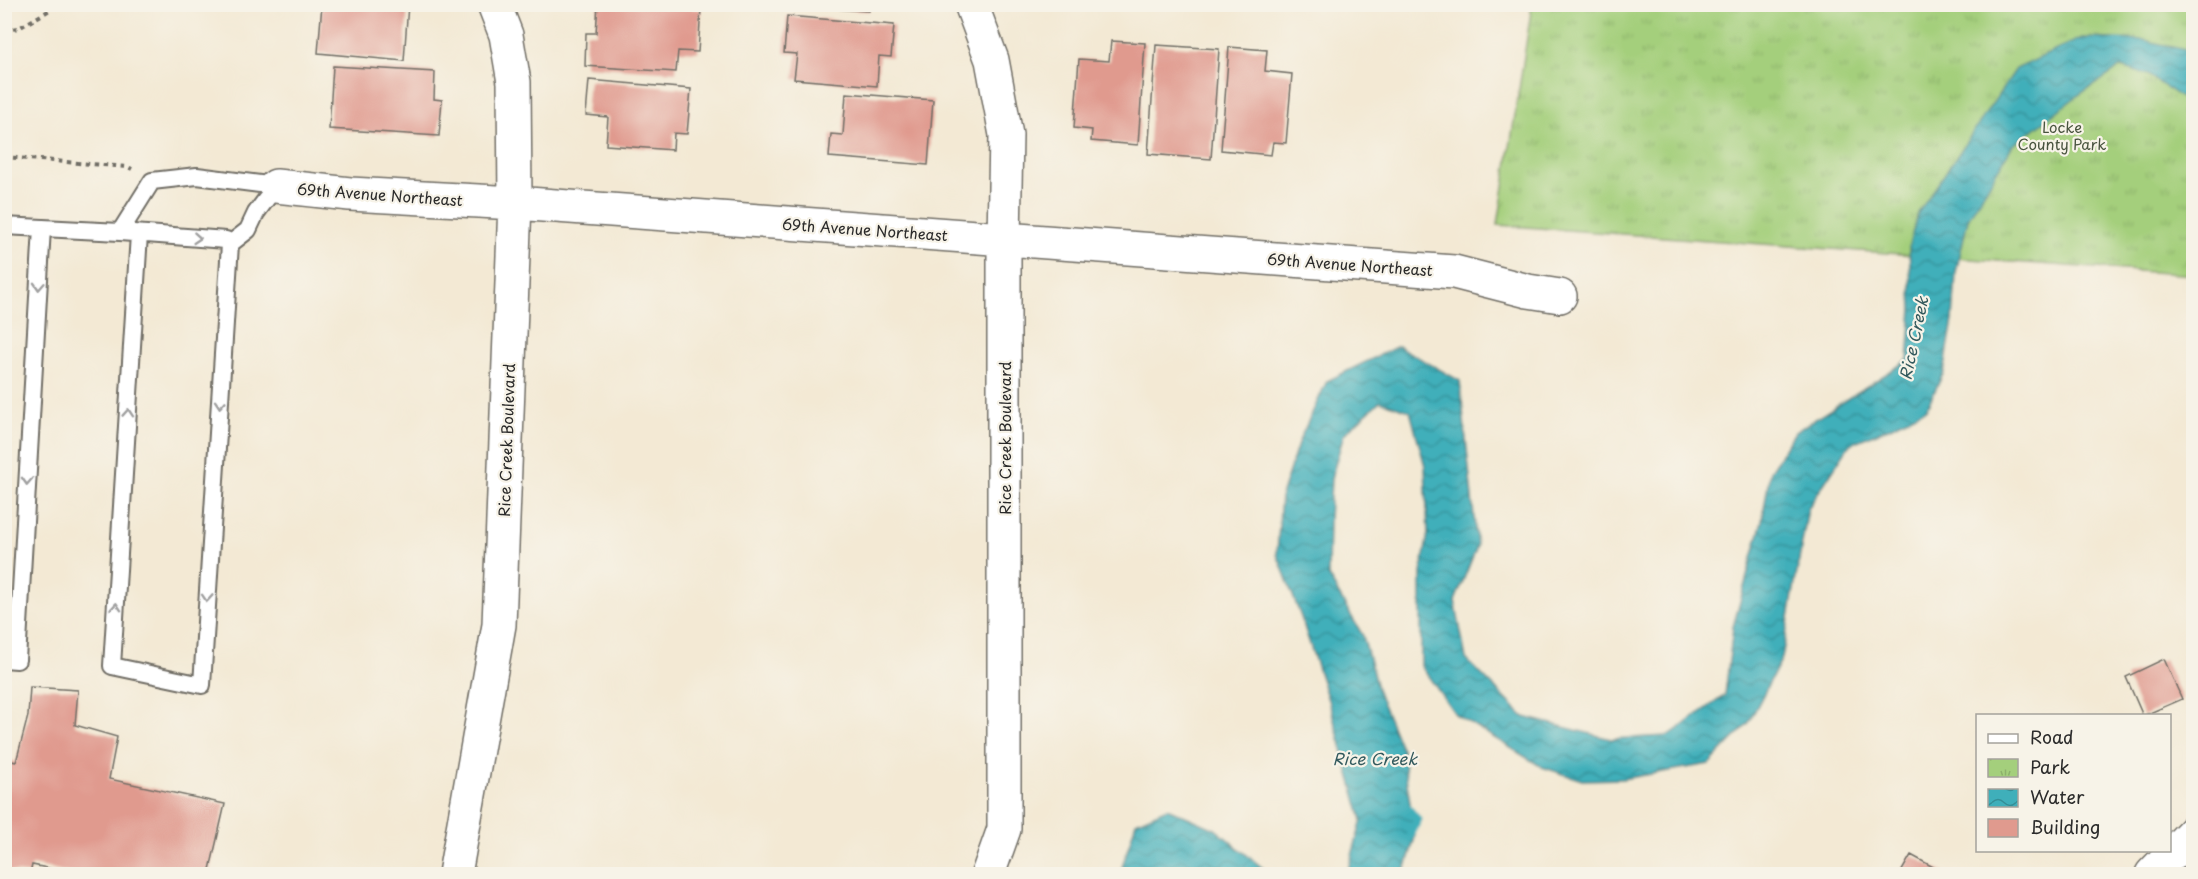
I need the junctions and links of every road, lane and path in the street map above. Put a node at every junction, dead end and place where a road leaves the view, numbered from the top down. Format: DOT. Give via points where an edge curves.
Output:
graph roads {
  1 [pos="60,4"];
  2 [pos="494,4"];
  3 [pos="973,5"];
  4 [pos="4,30"];
  5 [pos="4,157"];
  6 [pos="128,167"];
  7 [pos="276,186"];
  8 [pos="515,203"];
  9 [pos="4,226"];
  10 [pos="42,228"];
  11 [pos="120,232"];
  12 [pos="139,234"];
  13 [pos="1004,239"];
  14 [pos="230,244"];
  15 [pos="1560,296"];
  16 [pos="11,659"];
  17 [pos="2193,831"];
  18 [pos="455,874"];
  19 [pos="988,874"];
  20 [pos="2152,874"];
  1 -- 4 [label="path" via="19,28"];
  2 -- 8 [label="street, Rice Creek Boulevard" via="506,35 514,82"];
  3 -- 13 [label="street, Rice Creek Boulevard" via="992,60 1006,135"];
  5 -- 6 [label="path"];
  7 -- 8 [label="street, 69th Avenue Northeast"];
  7 -- 11 [label="lane" via="197,176 152,181"];
  7 -- 14 [label="lane" via="248,231"];
  8 -- 13 [label="street, 69th Avenue Northeast"];
  8 -- 18 [label="street, Rice Creek Boulevard" via="499,625"];
  9 -- 10 [label="lane"];
  10 -- 11 [label="lane"];
  10 -- 16 [label="lane, one-way"];
  11 -- 12 [label="lane"];
  12 -- 14 [label="lane, one-way" via="226,240"];
  14 -- 12 [label="lane, one-way" via="202,685 112,666"];
  13 -- 15 [label="street, 69th Avenue Northeast" via="1454,272"];
  13 -- 19 [label="street, Rice Creek Boulevard" via="1004,829"];
  17 -- 20 [label="street"];
}
